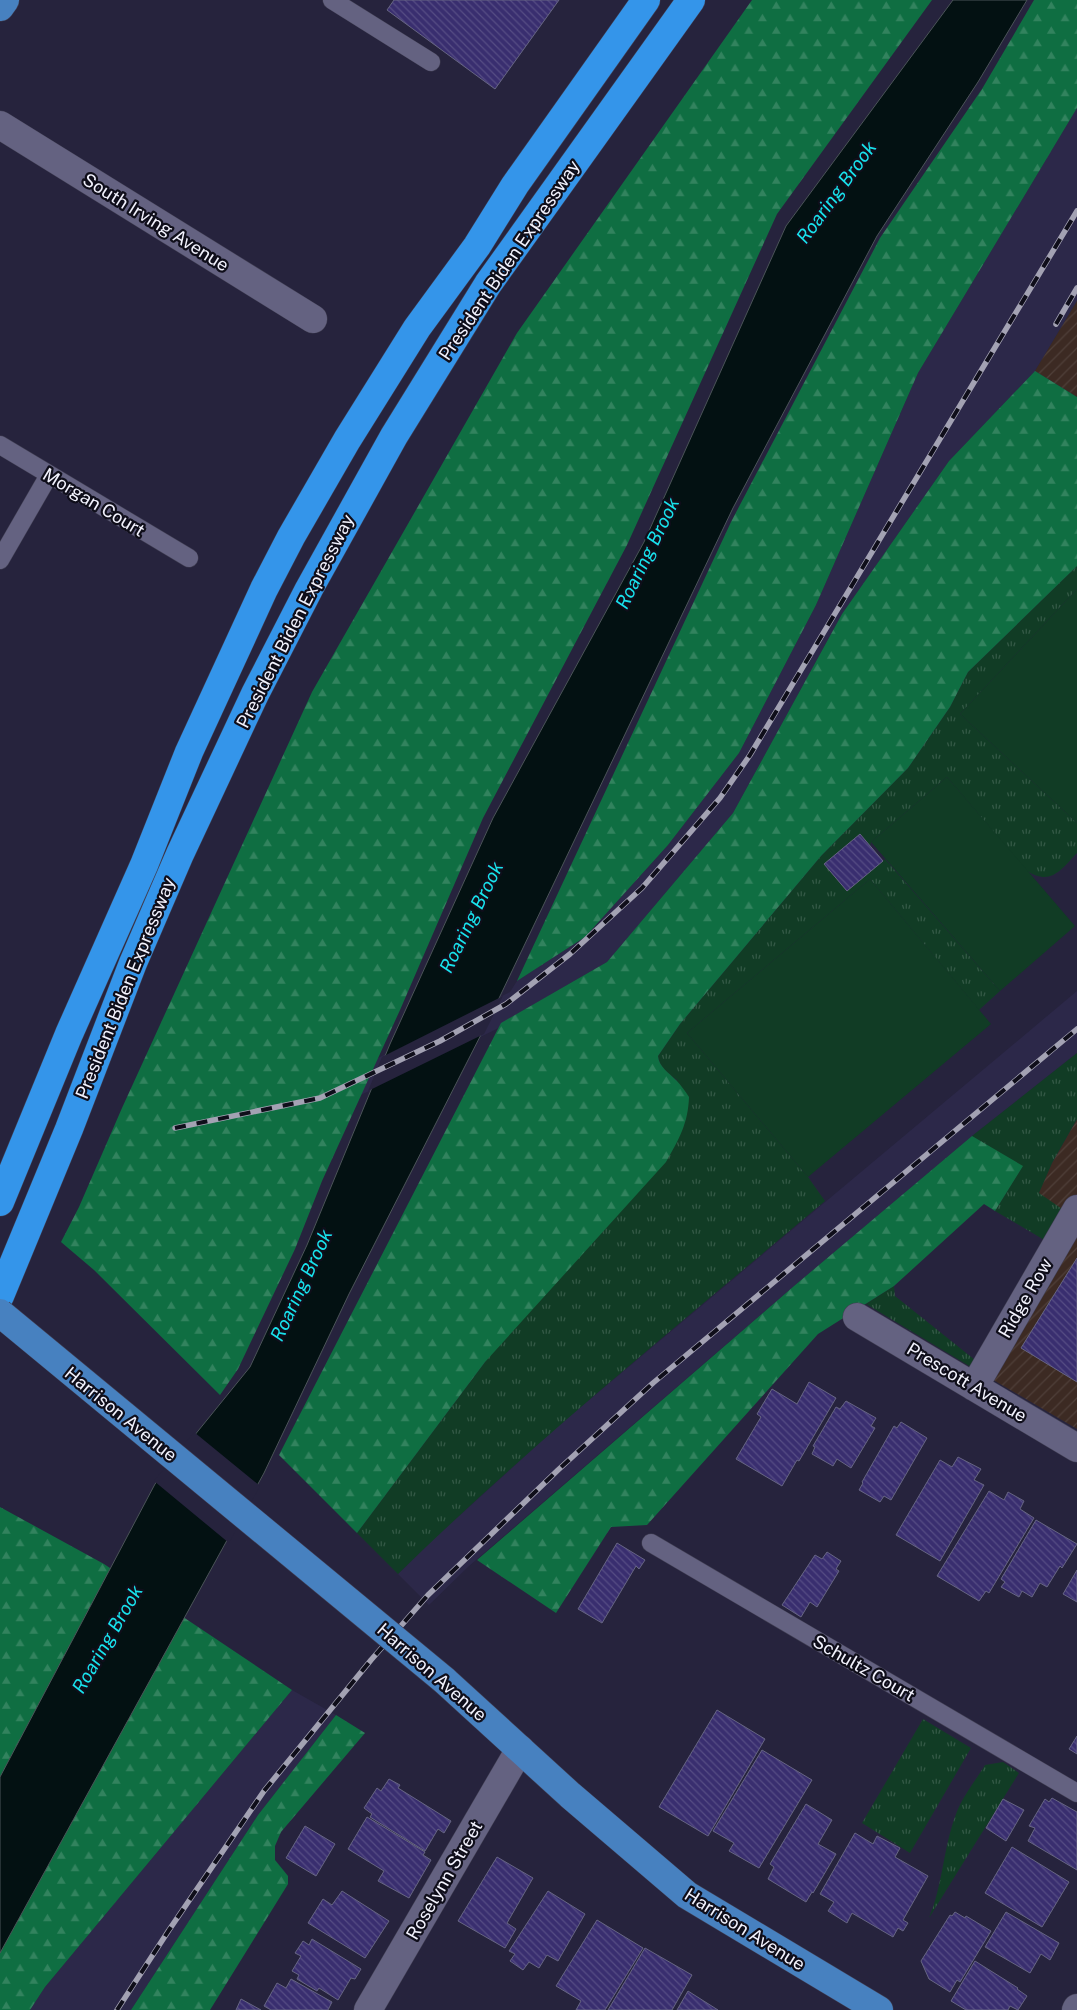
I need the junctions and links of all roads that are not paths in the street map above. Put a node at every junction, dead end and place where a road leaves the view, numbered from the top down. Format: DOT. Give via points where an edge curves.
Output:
graph roads {
  1 [pos="4,0"];
  2 [pos="646,0"];
  3 [pos="691,0"];
  4 [pos="340,2"];
  5 [pos="0,8"];
  6 [pos="431,62"];
  7 [pos="0,125"];
  8 [pos="312,318"];
  9 [pos="0,445"];
  10 [pos="49,475"];
  11 [pos="189,558"];
  12 [pos="0,560"];
  13 [pos="0,1202"];
  14 [pos="1077,1209"];
  15 [pos="0,1296"];
  16 [pos="0,1313"];
  17 [pos="857,1316"];
  18 [pos="974,1387"];
  19 [pos="1077,1448"];
  20 [pos="651,1543"];
  21 [pos="520,1749"];
  22 [pos="1077,1793"];
  23 [pos="368,2010"];
  24 [pos="879,2010"];
  1 -- 5 [label="main road"];
  2 -- 13 [label="highway, President Biden Expressway" via="417,328 291,537 190,752"];
  3 -- 15 [label="highway, President Biden Expressway" via="488,284 394,436 309,589 255,694 180,854"];
  4 -- 6 [label="lane"];
  7 -- 8 [label="street, South Irving Avenue"];
  9 -- 10 [label="lane, Morgan Court"];
  10 -- 11 [label="lane, Morgan Court"];
  10 -- 12 [label="lane"];
  14 -- 18 [label="street, Ridge Row"];
  16 -- 21 [label="main road, Harrison Avenue, bridge" via="444,1680"];
  17 -- 18 [label="street, Prescott Avenue"];
  18 -- 19 [label="street, Prescott Avenue"];
  20 -- 22 [label="lane, Schultz Court"];
  21 -- 23 [label="street, Roselynn Street"];
  21 -- 24 [label="main road, Harrison Avenue" via="687,1895"];
}
